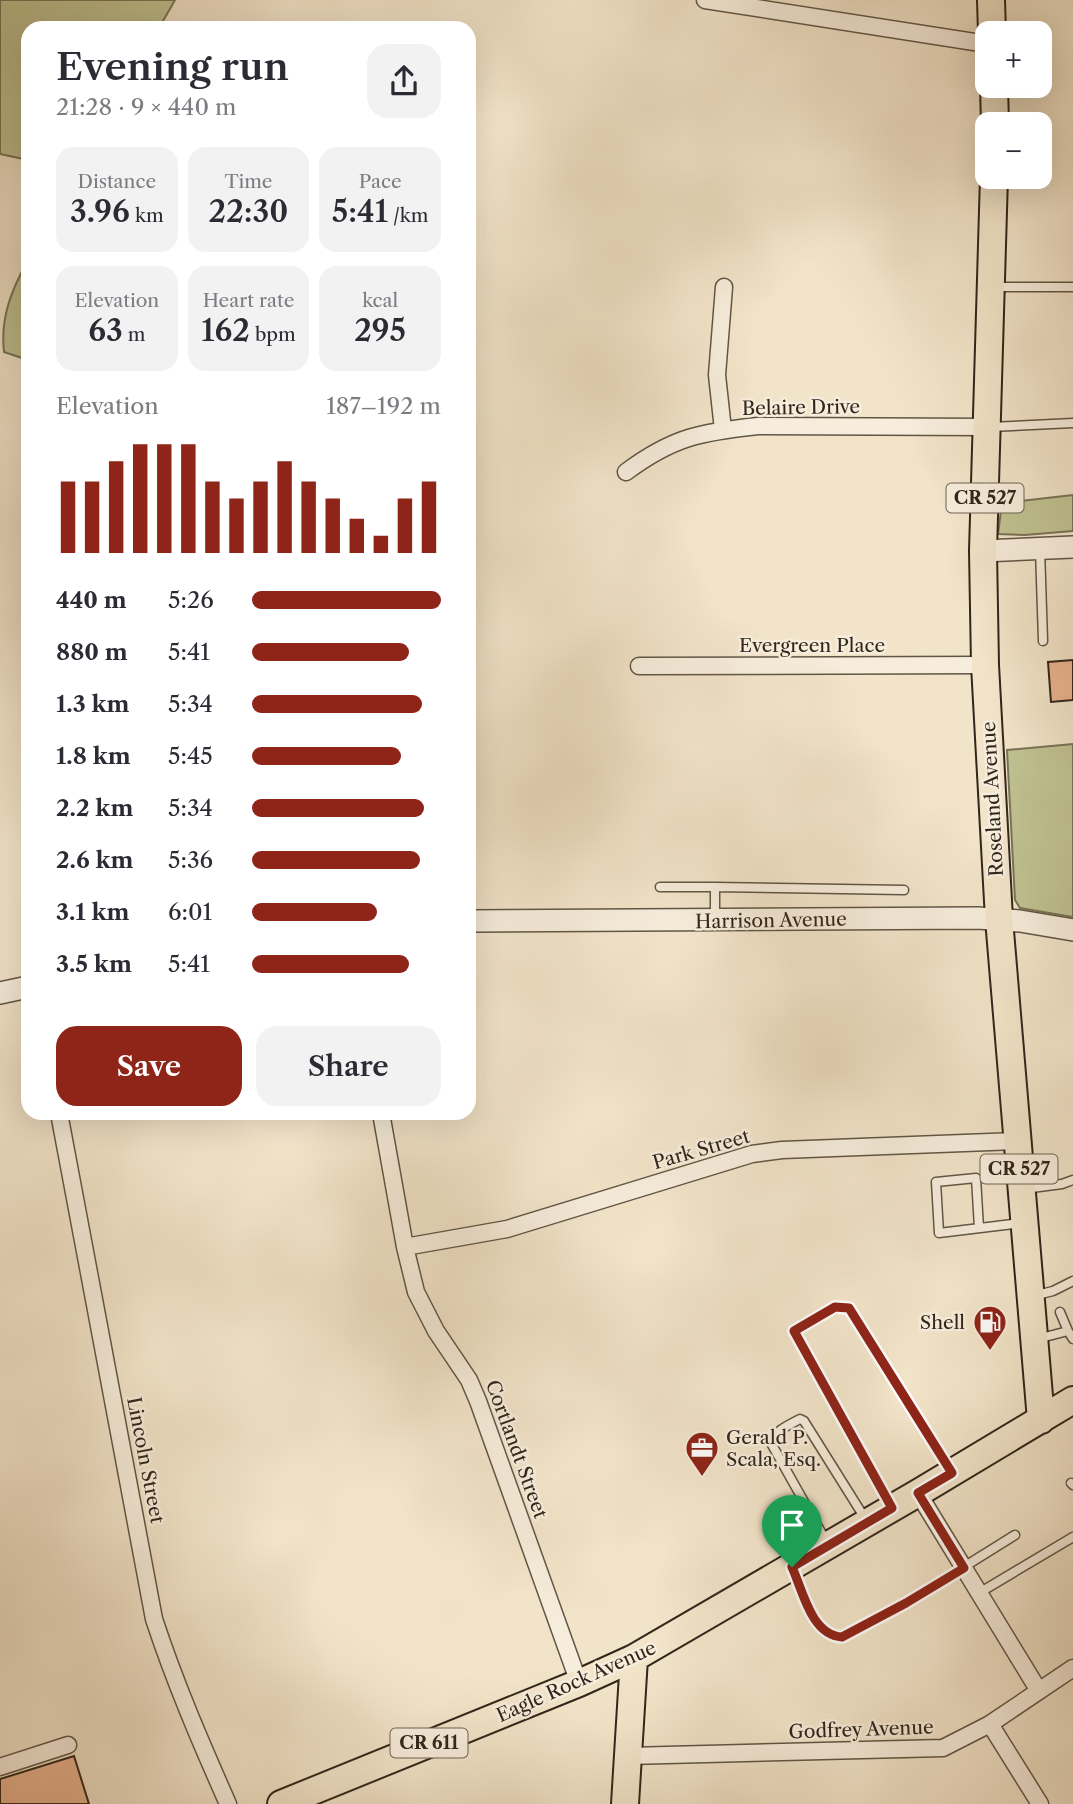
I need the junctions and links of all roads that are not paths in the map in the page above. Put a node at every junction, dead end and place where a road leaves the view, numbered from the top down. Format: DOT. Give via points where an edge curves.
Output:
graph roads {
  1 [pos="705,0"];
  2 [pos="991,0"];
  3 [pos="992,21"];
  4 [pos="975,42"];
  5 [pos="994,189"];
  6 [pos="724,287"];
  7 [pos="991,287"];
  8 [pos="1073,287"];
  9 [pos="1073,423"];
  10 [pos="987,427"];
  11 [pos="723,430"];
  12 [pos="626,472"];
  13 [pos="1073,547"];
  14 [pos="1040,549"];
  15 [pos="983,551"];
  16 [pos="1044,641"];
  17 [pos="985,665"];
  18 [pos="639,666"];
  19 [pos="660,887"];
  20 [pos="715,887"];
  21 [pos="904,890"];
  22 [pos="999,919"];
  23 [pos="476,921"];
  24 [pos="715,921"];
  25 [pos="1073,930"];
  26 [pos="21,988"];
  27 [pos="0,993"];
  28 [pos="60,1120"];
  29 [pos="382,1120"];
  30 [pos="1016,1141"];
  31 [pos="1073,1180"];
  32 [pos="1021,1189"];
  33 [pos="1024,1222"];
  34 [pos="979,1228"];
  35 [pos="405,1247"];
  36 [pos="1073,1281"];
  37 [pos="1031,1297"];
  38 [pos="1060,1312"];
  39 [pos="1070,1335"];
  40 [pos="1034,1339"];
  41 [pos="1073,1399"];
  42 [pos="1041,1420"];
  43 [pos="952,1473"];
  44 [pos="918,1493"];
  45 [pos="892,1508"];
  46 [pos="868,1523"];
  47 [pos="1015,1535"];
  48 [pos="1073,1537"];
  49 [pos="828,1546"];
  50 [pos="792,1567"];
  51 [pos="964,1568"];
  52 [pos="979,1593"];
  53 [pos="634,1658"];
  54 [pos="1073,1668"];
  55 [pos="579,1683"];
  56 [pos="1039,1691"];
  57 [pos="990,1724"];
  58 [pos="68,1745"];
  59 [pos="628,1756"];
  60 [pos="0,1767"];
  61 [pos="228,1804"];
  62 [pos="281,1804"];
  63 [pos="625,1804"];
  64 [pos="1040,1804"];
  1 -- 4 [label="street"];
  2 -- 3 [label="main road"];
  5 -- 7 [label="main road, Roseland Avenue / CR 527"];
  6 -- 11 [label="street" via="717,375"];
  7 -- 8 [label="lane"];
  7 -- 10 [label="main road, Roseland Avenue / CR 527"];
  9 -- 10 [label="lane"];
  10 -- 11 [label="street, Belaire Drive" via="758,426"];
  10 -- 15 [label="main road, Roseland Avenue / CR 527"];
  11 -- 12 [label="street, Belaire Drive" via="680,440"];
  13 -- 14 [label="street"];
  14 -- 15 [label="street"];
  14 -- 16 [label="lane"];
  15 -- 17 [label="main road, Roseland Avenue / CR 527"];
  17 -- 18 [label="street, Evergreen Place"];
  17 -- 22 [label="main road, Roseland Avenue / CR 527"];
  19 -- 20 [label="lane"];
  20 -- 21 [label="lane"];
  20 -- 24 [label="lane"];
  22 -- 24 [label="street, Harrison Avenue"];
  22 -- 25 [label="street, Harrison Avenue"];
  22 -- 30 [label="main road, Roseland Avenue / CR 527"];
  23 -- 24 [label="street, Harrison Avenue"];
  26 -- 27 [label="street"];
  28 -- 61 [label="street, Lincoln Street" via="154,1619"];
  29 -- 35 [label="street, Cortlandt Street"];
  30 -- 32 [label="main road, Roseland Avenue / CR 527"];
  30 -- 35 [label="street, Park Street" via="752,1154 507,1229"];
  31 -- 32 [label="lane"];
  32 -- 33 [label="main road, Roseland Avenue / CR 527"];
  33 -- 34 [label="lane"];
  33 -- 37 [label="main road, Roseland Avenue / CR 527"];
  34 -- 34 [label="lane" via="939,1233 936,1182 976,1178"];
  35 -- 55 [label="street, Cortlandt Street" via="424,1311 478,1401"];
  36 -- 37 [label="lane"];
  37 -- 40 [label="main road, Roseland Avenue / CR 527"];
  38 -- 39 [label="lane"];
  39 -- 40 [label="lane"];
  40 -- 42 [label="main road, Roseland Avenue / CR 527"];
  41 -- 42 [label="main road, Eagle Rock Avenue"];
  42 -- 43 [label="main road, Eagle Rock Avenue"];
  43 -- 44 [label="main road, Eagle Rock Avenue"];
  43 -- 45 [label="lane" via="849,1308 835,1307 818,1315 794,1331"];
  44 -- 45 [label="main road, Eagle Rock Avenue"];
  44 -- 51 [label="street"];
  45 -- 46 [label="main road, Eagle Rock Avenue"];
  46 -- 49 [label="main road, Eagle Rock Avenue"];
  46 -- 49 [label="lane" via="804,1421 786,1427 773,1436 772,1447"];
  47 -- 51 [label="lane"];
  48 -- 52 [label="lane"];
  49 -- 50 [label="main road, Eagle Rock Avenue"];
  50 -- 51 [label="lane" via="818,1624 832,1636 842,1637"];
  50 -- 53 [label="main road, Eagle Rock Avenue"];
  51 -- 52 [label="street"];
  52 -- 56 [label="street"];
  53 -- 55 [label="main road, Eagle Rock Avenue / CR 611"];
  53 -- 59 [label="main road"];
  54 -- 56 [label="street, Godfrey Avenue"];
  55 -- 62 [label="main road, Eagle Rock Avenue / CR 611"];
  56 -- 57 [label="street, Godfrey Avenue"];
  57 -- 59 [label="street, Godfrey Avenue" via="943,1748"];
  57 -- 64 [label="street"];
  58 -- 60 [label="street"];
  59 -- 63 [label="main road"];
}
